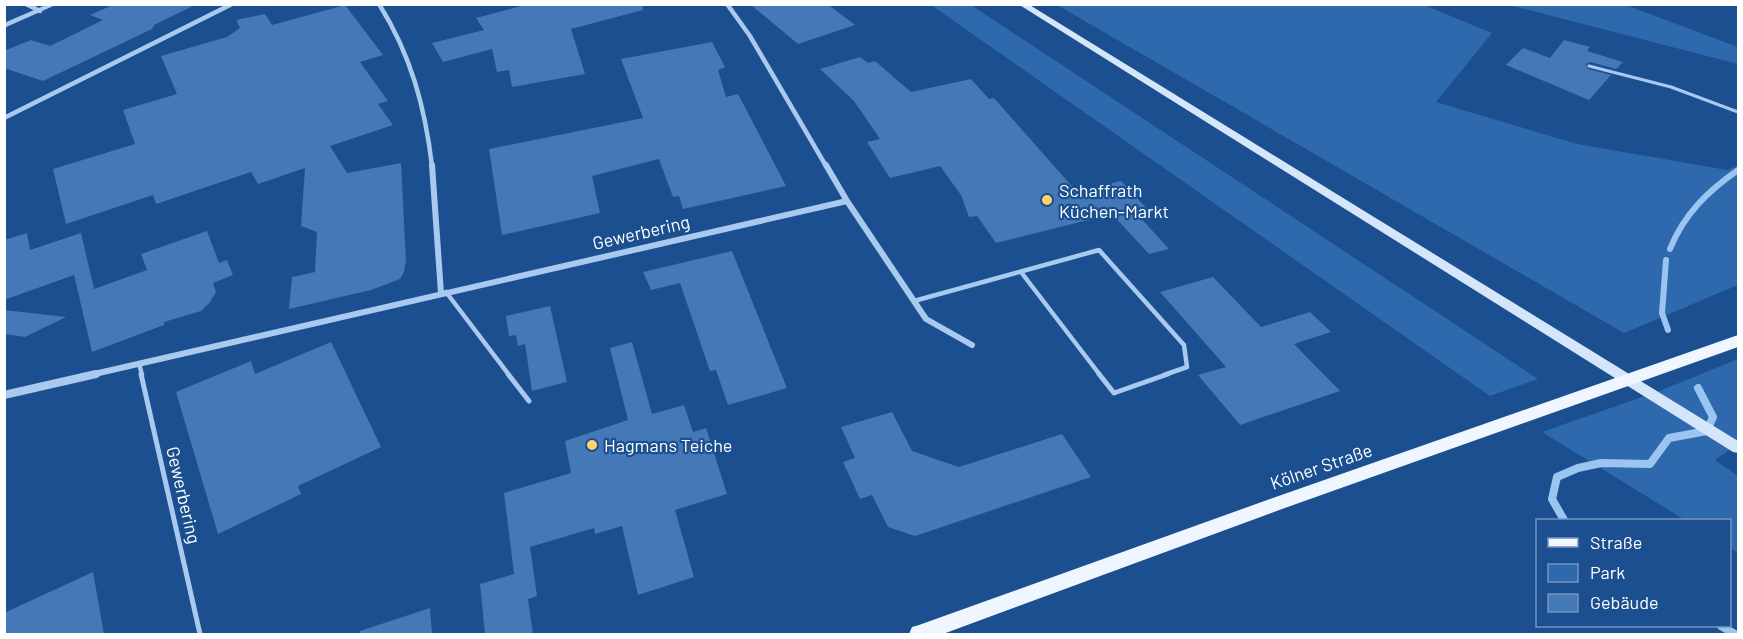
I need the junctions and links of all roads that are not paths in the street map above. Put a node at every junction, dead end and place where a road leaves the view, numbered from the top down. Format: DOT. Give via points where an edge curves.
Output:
graph roads {
  1 [pos="26,4"];
  2 [pos="55,4"];
  3 [pos="232,4"];
  4 [pos="379,4"];
  5 [pos="727,4"];
  6 [pos="1022,4"];
  7 [pos="40,11"];
  8 [pos="4,26"];
  9 [pos="1589,66"];
  10 [pos="1738,112"];
  11 [pos="4,118"];
  12 [pos="847,201"];
  13 [pos="1021,272"];
  14 [pos="444,292"];
  15 [pos="914,301"];
  16 [pos="1738,341"];
  17 [pos="972,345"];
  18 [pos="139,363"];
  19 [pos="4,395"];
  20 [pos="529,401"];
  21 [pos="1738,448"];
  22 [pos="200,634"];
  23 [pos="919,634"];
  1 -- 7 [label="street"];
  2 -- 7 [label="street"];
  3 -- 11 [label="street"];
  4 -- 14 [label="street" via="392,22 420,87"];
  5 -- 12 [label="street"];
  6 -- 21 [label="main road"];
  7 -- 8 [label="street"];
  9 -- 10 [label="lane" via="1671,87"];
  12 -- 14 [label="street, Gewerbering"];
  12 -- 15 [label="street"];
  13 -- 13 [label="lane" via="1099,250 1184,345 1187,368 1114,393"];
  13 -- 15 [label="lane"];
  14 -- 18 [label="street, Gewerbering"];
  14 -- 20 [label="lane"];
  15 -- 17 [label="street" via="926,319"];
  16 -- 23 [label="main road, Kölner Straße"];
  18 -- 19 [label="street, Gewerbering"];
  18 -- 22 [label="lane, Gewerbering"];
}
